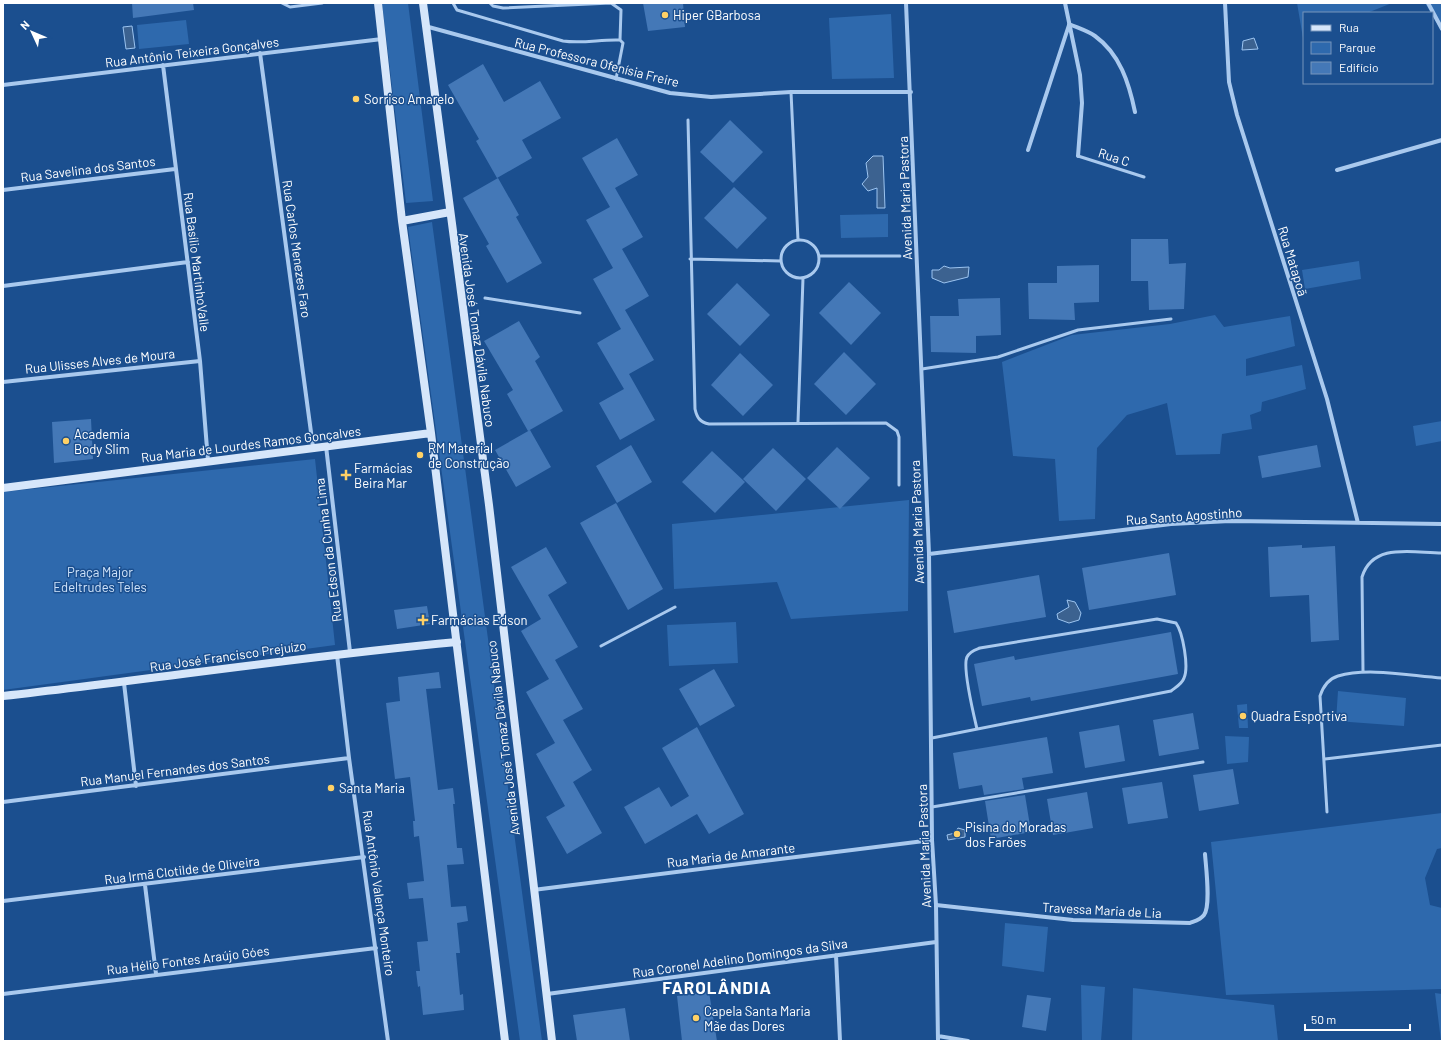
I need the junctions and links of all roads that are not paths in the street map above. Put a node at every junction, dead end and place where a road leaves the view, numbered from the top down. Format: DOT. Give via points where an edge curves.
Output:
graph roads {
  1 [pos="282,3"];
  2 [pos="322,3"];
  3 [pos="378,3"];
  4 [pos="423,3"];
  5 [pos="453,3"];
  6 [pos="490,3"];
  7 [pos="906,3"];
  8 [pos="1065,3"];
  9 [pos="1225,3"];
  10 [pos="1428,3"];
  11 [pos="1433,12"];
  12 [pos="1433,12"];
  13 [pos="1069,24"];
  14 [pos="425,26"];
  15 [pos="1442,29"];
  16 [pos="383,39"];
  17 [pos="620,40"];
  18 [pos="260,54"];
  19 [pos="163,65"];
  20 [pos="616,79"];
  21 [pos="3,85"];
  22 [pos="792,92"];
  23 [pos="911,92"];
  24 [pos="1135,112"];
  25 [pos="688,120"];
  26 [pos="1442,140"];
  27 [pos="1028,150"];
  28 [pos="1078,156"];
  29 [pos="176,169"];
  30 [pos="1337,170"];
  31 [pos="1144,177"];
  32 [pos="3,190"];
  33 [pos="450,212"];
  34 [pos="402,221"];
  35 [pos="798,240"];
  36 [pos="819,256"];
  37 [pos="900,256"];
  38 [pos="690,259"];
  39 [pos="188,262"];
  40 [pos="781,262"];
  41 [pos="803,278"];
  42 [pos="3,286"];
  43 [pos="485,298"];
  44 [pos="580,313"];
  45 [pos="1171,319"];
  46 [pos="200,360"];
  47 [pos="922,369"];
  48 [pos="3,382"];
  49 [pos="798,422"];
  50 [pos="431,433"];
  51 [pos="326,446"];
  52 [pos="313,447"];
  53 [pos="208,461"];
  54 [pos="899,485"];
  55 [pos="3,488"];
  56 [pos="1358,523"];
  57 [pos="1442,524"];
  58 [pos="1442,553"];
  59 [pos="929,554"];
  60 [pos="675,607"];
  61 [pos="457,642"];
  62 [pos="601,646"];
  63 [pos="350,652"];
  64 [pos="337,653"];
  65 [pos="1363,672"];
  66 [pos="1442,678"];
  67 [pos="124,683"];
  68 [pos="3,696"];
  69 [pos="977,729"];
  70 [pos="932,738"];
  71 [pos="1442,745"];
  72 [pos="349,758"];
  73 [pos="1325,759"];
  74 [pos="1203,762"];
  75 [pos="136,786"];
  76 [pos="3,802"];
  77 [pos="932,807"];
  78 [pos="1327,812"];
  79 [pos="932,840"];
  80 [pos="1205,854"];
  81 [pos="364,857"];
  82 [pos="145,885"];
  83 [pos="533,890"];
  84 [pos="3,901"];
  85 [pos="936,905"];
  86 [pos="936,942"];
  87 [pos="376,948"];
  88 [pos="836,955"];
  89 [pos="156,974"];
  90 [pos="3,994"];
  91 [pos="547,994"];
  92 [pos="938,1039"];
  93 [pos="388,1041"];
  94 [pos="505,1041"];
  95 [pos="552,1041"];
  96 [pos="840,1041"];
  97 [pos="968,1041"];
  1 -- 2 [label="lane" via="290,6"];
  3 -- 16 [label="main road"];
  4 -- 14 [label="main road, Avenida José Tomaz Dávila Nabuco"];
  5 -- 17 [label="lane" via="457,10 563,41 577,43"];
  6 -- 17 [label="lane" via="492,6 503,8 611,3 621,10"];
  7 -- 23 [label="street, Avenida Maria Pastora"];
  8 -- 13 [label="street"];
  9 -- 56 [label="street, Rua Matapoã" via="1229,82 1237,116 1327,399"];
  10 -- 12 [label="street"];
  11 -- 15 [label="street"];
  13 -- 24 [label="street" via="1095,36 1115,56 1124,73"];
  13 -- 27 [label="street"];
  13 -- 28 [label="street" via="1080,75 1082,103"];
  14 -- 20 [label="street, Rua Professora Ofenísia Freire"];
  14 -- 33 [label="main road, Avenida José Tomaz Dávila Nabuco"];
  16 -- 18 [label="street, Rua Antônio Teixeira Gonçalves"];
  16 -- 34 [label="main road"];
  17 -- 20 [label="lane" via="623,43"];
  18 -- 19 [label="street, Rua Antônio Teixeira Gonçalves"];
  18 -- 52 [label="street, Rua Carlos Menezes Faro"];
  19 -- 21 [label="street, Rua Antônio Teixeira Gonçalves"];
  19 -- 29 [label="street, Rua Basílio MartinhoValle"];
  20 -- 22 [label="street, Rua Professora Ofenísia Freire" via="670,93 711,96"];
  22 -- 23 [label="street, Rua Professora Ofenísia Freire"];
  22 -- 35 [label="lane"];
  23 -- 47 [label="street, Avenida Maria Pastora"];
  25 -- 38 [label="lane"];
  26 -- 30 [label="street"];
  28 -- 31 [label="lane, Rua C"];
  29 -- 32 [label="street, Rua Savelina dos Santos"];
  29 -- 39 [label="street, Rua Basílio MartinhoValle"];
  33 -- 34 [label="main road"];
  33 -- 83 [label="main road, Avenida José Tomaz Dávila Nabuco" via="489,505"];
  34 -- 50 [label="main road"];
  35 -- 36 [label="lane" via="812,243"];
  35 -- 40 [label="lane" via="790,242 785,247 781,254"];
  36 -- 37 [label="lane"];
  36 -- 41 [label="lane" via="816,270"];
  38 -- 40 [label="lane"];
  38 -- 49 [label="lane" via="697,417 703,423 710,424"];
  39 -- 42 [label="street"];
  39 -- 46 [label="street, Rua Basílio MartinhoValle"];
  40 -- 41 [label="lane" via="783,269 789,274 795,278"];
  41 -- 49 [label="lane"];
  43 -- 44 [label="lane"];
  45 -- 47 [label="lane" via="1078,330 998,357"];
  46 -- 48 [label="street, Rua Ulisses Alves de Moura"];
  46 -- 53 [label="street, Rua Basílio MartinhoValle"];
  47 -- 59 [label="street, Avenida Maria Pastora"];
  49 -- 54 [label="lane" via="886,423 892,426 899,437"];
  50 -- 51 [label="main road, Rua Maria de Lourdes Ramos Gonçalves"];
  50 -- 61 [label="main road"];
  51 -- 52 [label="main road, Rua Maria de Lourdes Ramos Gonçalves"];
  51 -- 63 [label="street, Rua Edson da Cunha Lima"];
  52 -- 53 [label="main road, Rua Maria de Lourdes Ramos Gonçalves"];
  53 -- 55 [label="main road, Rua Maria de Lourdes Ramos Gonçalves"];
  56 -- 57 [label="street, Rua Santo Agostinho"];
  56 -- 59 [label="street, Rua Santo Agostinho" via="1230,521 1171,524"];
  58 -- 65 [label="lane" via="1390,552 1380,554 1365,568 1362,577"];
  59 -- 70 [label="street, Avenida Maria Pastora"];
  60 -- 62 [label="lane"];
  61 -- 63 [label="main road, Rua José Francisco Prejuízo"];
  61 -- 94 [label="main road"];
  63 -- 64 [label="main road, Rua José Francisco Prejuízo"];
  64 -- 67 [label="main road, Rua José Francisco Prejuízo"];
  64 -- 72 [label="street, Rua Antônio Valença Monteiro"];
  65 -- 66 [label="lane"];
  65 -- 73 [label="lane" via="1337,676 1323,687 1320,696"];
  67 -- 68 [label="main road, Rua José Francisco Prejuízo"];
  67 -- 75 [label="street"];
  69 -- 69 [label="lane" via="1171,691 1185,677 1184,641 1181,631 1176,623 1157,620 972,651 967,657 966,668"];
  69 -- 70 [label="lane"];
  70 -- 77 [label="street, Avenida Maria Pastora"];
  71 -- 73 [label="lane"];
  72 -- 75 [label="street, Rua Manuel Fernandes dos Santos"];
  72 -- 81 [label="street, Rua Antônio Valença Monteiro"];
  73 -- 78 [label="lane"];
  74 -- 77 [label="lane"];
  75 -- 76 [label="street, Rua Manuel Fernandes dos Santos"];
  77 -- 79 [label="street, Avenida Maria Pastora"];
  79 -- 83 [label="street, Rua Maria de Amarante"];
  79 -- 85 [label="street, Avenida Maria Pastora"];
  80 -- 85 [label="street, Travessa Maria de Lia" via="1207,905 1205,914 1199,920 1190,923 1072,920"];
  81 -- 82 [label="street, Rua Irmã Clotilde de Oliveira"];
  81 -- 87 [label="street, Rua Antônio Valença Monteiro"];
  82 -- 84 [label="street, Rua Irmã Clotilde de Oliveira"];
  82 -- 89 [label="street"];
  83 -- 91 [label="main road, Avenida José Tomaz Dávila Nabuco"];
  85 -- 86 [label="street, Avenida Maria Pastora"];
  86 -- 88 [label="street, Rua Coronel Adelino Domingos da Silva"];
  86 -- 92 [label="street, Avenida Maria Pastora"];
  87 -- 89 [label="street, Rua Hélio Fontes Araújo Góes"];
  87 -- 93 [label="street, Rua Antônio Valença Monteiro"];
  88 -- 91 [label="street, Rua Coronel Adelino Domingos da Silva"];
  88 -- 96 [label="street"];
  89 -- 90 [label="street, Rua Hélio Fontes Araújo Góes"];
  91 -- 95 [label="main road, Avenida José Tomaz Dávila Nabuco"];
  92 -- 97 [label="street"];
}
